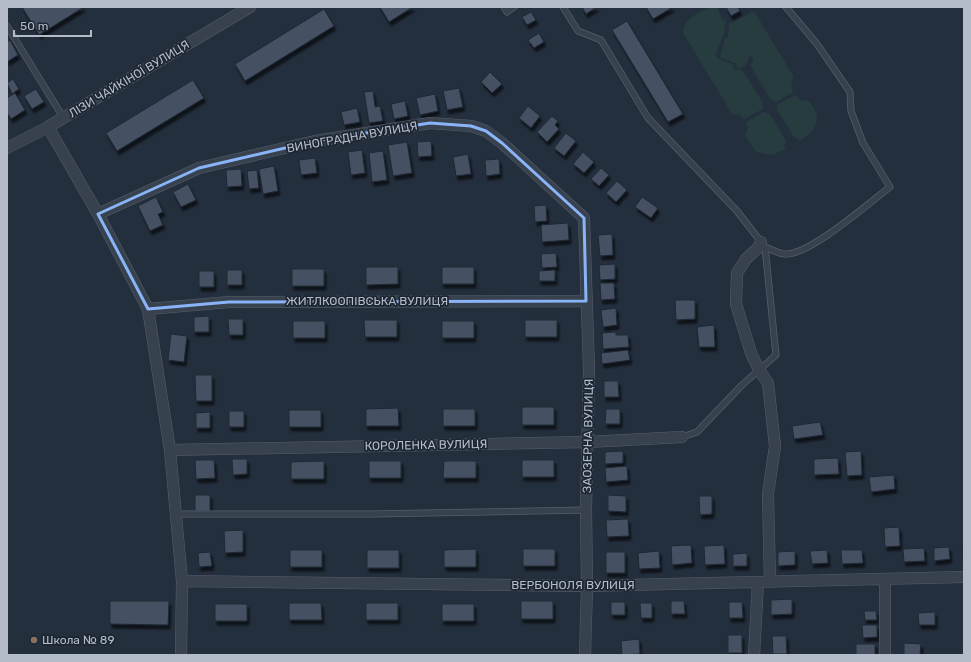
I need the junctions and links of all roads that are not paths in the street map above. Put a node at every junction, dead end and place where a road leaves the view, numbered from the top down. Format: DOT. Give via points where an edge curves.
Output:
graph roads {
  1 [pos="250,7"];
  2 [pos="504,7"];
  3 [pos="514,7"];
  4 [pos="563,7"];
  5 [pos="786,7"];
  6 [pos="7,26"];
  7 [pos="63,117"];
  8 [pos="48,127"];
  9 [pos="7,148"];
  10 [pos="98,214"];
  11 [pos="584,218"];
  12 [pos="763,244"];
  13 [pos="586,301"];
  14 [pos="148,309"];
  15 [pos="759,370"];
  16 [pos="682,437"];
  17 [pos="588,442"];
  18 [pos="170,450"];
  19 [pos="586,510"];
  20 [pos="176,514"];
  21 [pos="964,577"];
  22 [pos="885,579"];
  23 [pos="182,581"];
  24 [pos="770,582"];
  25 [pos="758,583"];
  26 [pos="587,586"];
  27 [pos="182,655"];
  28 [pos="585,655"];
  29 [pos="754,655"];
  30 [pos="885,655"];
  1 -- 7 [label="street, ЛІЗИ ЧАЙКІНОЇ ВУЛИЦЯ"];
  2 -- 3 [label="lane" via="507,12"];
  4 -- 12 [label="lane" via="578,31 601,40 648,118 737,212"];
  5 -- 12 [label="lane" via="817,44 850,92 851,111 863,143 890,187 826,237 798,253 785,254"];
  6 -- 7 [label="lane"];
  7 -- 8 [label="street, ЛІЗИ ЧАЙКІНОЇ ВУЛИЦЯ"];
  8 -- 9 [label="street, ЛІЗИ ЧАЙКІНОЇ ВУЛИЦЯ"];
  8 -- 10 [label="street"];
  10 -- 11 [label="street, ВИНОГРАДНА ВУЛИЦЯ" via="200,168 315,140 430,123 471,126 486,131"];
  10 -- 14 [label="street"];
  11 -- 13 [label="street, ЗАОЗЕРНА ВУЛИЦЯ"];
  12 -- 15 [label="lane" via="776,355"];
  12 -- 15 [label="street" via="746,259 737,273 736,304"];
  13 -- 14 [label="street, ЖИТЛКООПІВСЬКА ВУЛИЦЯ" via="228,302"];
  13 -- 17 [label="street, ЗАОЗЕРНА ВУЛИЦЯ" via="589,369"];
  14 -- 18 [label="street"];
  15 -- 16 [label="lane" via="697,432"];
  15 -- 24 [label="street" via="768,383 775,446 768,494"];
  16 -- 17 [label="street, КОРОЛЕНКА ВУЛИЦЯ"];
  17 -- 18 [label="street, КОРОЛЕНКА ВУЛИЦЯ"];
  17 -- 19 [label="street, ЗАОЗЕРНА ВУЛИЦЯ"];
  18 -- 20 [label="street"];
  19 -- 20 [label="lane"];
  19 -- 26 [label="street, ЗАОЗЕРНА ВУЛИЦЯ"];
  20 -- 23 [label="street"];
  21 -- 22 [label="street, ВЕРБОНОЛЯ ВУЛИЦЯ"];
  22 -- 24 [label="street, ВЕРБОНОЛЯ ВУЛИЦЯ"];
  22 -- 30 [label="street"];
  23 -- 26 [label="street, ВЕРБОНОЛЯ ВУЛИЦЯ"];
  23 -- 27 [label="street"];
  24 -- 25 [label="street, ВЕРБОНОЛЯ ВУЛИЦЯ"];
  25 -- 26 [label="street, ВЕРБОНОЛЯ ВУЛИЦЯ"];
  25 -- 29 [label="street"];
  26 -- 28 [label="street, ЗАОЗЕРНА ВУЛИЦЯ"];
}
